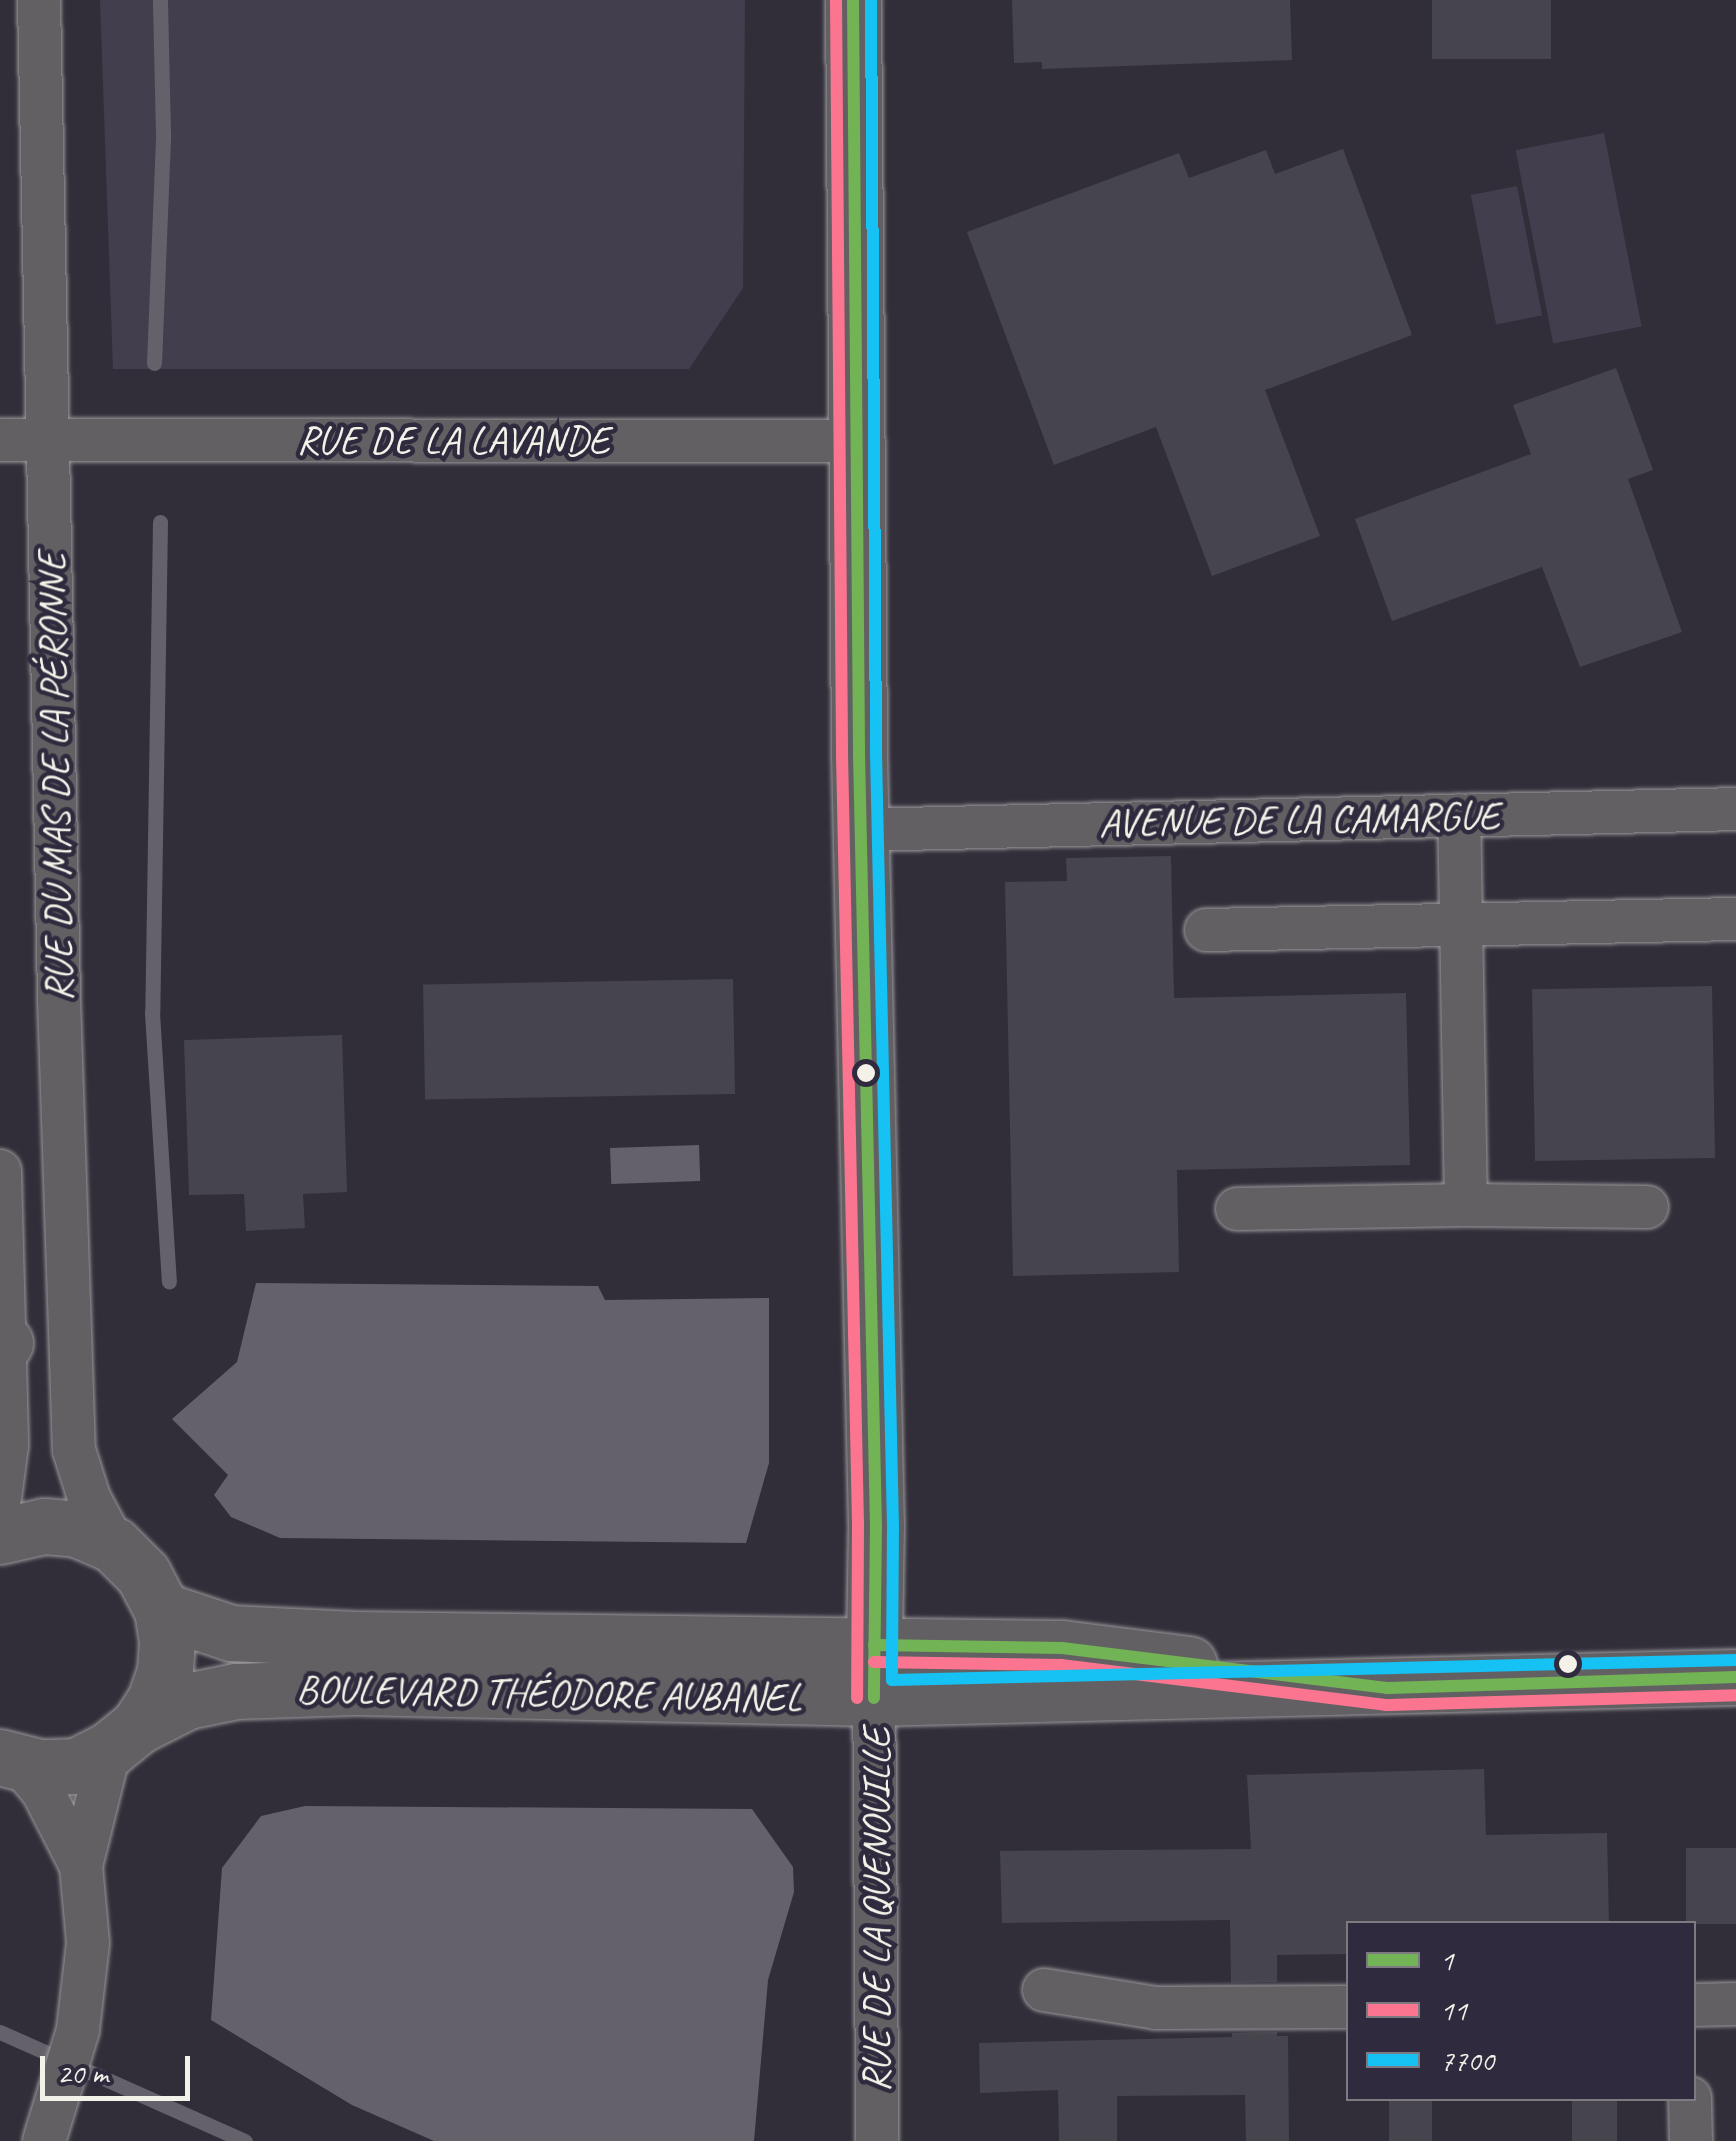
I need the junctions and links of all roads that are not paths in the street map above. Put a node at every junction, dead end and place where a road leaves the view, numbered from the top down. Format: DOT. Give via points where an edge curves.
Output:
graph roads {
  1 [pos="39,0"];
  2 [pos="853,0"];
  3 [pos="0,440"];
  4 [pos="49,440"];
  5 [pos="858,442"];
  6 [pos="1736,810"];
  7 [pos="1459,815"];
  8 [pos="861,830"];
  9 [pos="1736,918"];
  10 [pos="1461,926"];
  11 [pos="1206,930"];
  12 [pos="0,1171"];
  13 [pos="1466,1205"];
  14 [pos="1648,1207"];
  15 [pos="1237,1210"];
  16 [pos="2,1345"];
  17 [pos="0,1498"];
  18 [pos="0,1536"];
  19 [pos="114,1546"];
  20 [pos="162,1610"];
  21 [pos="874,1671"];
  22 [pos="1736,1676"];
  23 [pos="124,1738"];
  24 [pos="10,1760"];
  25 [pos="82,1866"];
  26 [pos="1044,1990"];
  27 [pos="1736,2004"];
  28 [pos="1696,2005"];
  29 [pos="1346,2007"];
  30 [pos="1690,2101"];
  31 [pos="44,2141"];
  32 [pos="877,2141"];
  33 [pos="1692,2141"];
  1 -- 4 [label="street, RUE DU MAS DE LA PÉRONNE"];
  2 -- 5 [label="main road, RUE DE LA QUENOUILLE"];
  3 -- 4 [label="street, RUE DE LA LAVANDE"];
  4 -- 5 [label="street, RUE DE LA LAVANDE"];
  4 -- 19 [label="street, RUE DU MAS DE LA PÉRONNE" via="74,1450"];
  5 -- 8 [label="main road, RUE DE LA QUENOUILLE"];
  6 -- 7 [label="street, AVENUE DE LA CAMARGUE"];
  7 -- 8 [label="street, AVENUE DE LA CAMARGUE"];
  7 -- 10 [label="street"];
  8 -- 21 [label="main road, RUE DE LA QUENOUILLE"];
  9 -- 10 [label="street"];
  10 -- 11 [label="street"];
  10 -- 13 [label="street"];
  12 -- 16 [label="street"];
  13 -- 14 [label="street"];
  13 -- 15 [label="street"];
  16 -- 17 [label="street" via="8,1445"];
  18 -- 19 [label="main road" via="44,1526 77,1529"];
  19 -- 20 [label="main road" via="144,1574"];
  20 -- 21 [label="main road, BOULEVARD THÉODORE AUBANEL" via="231,1633"];
  20 -- 23 [label="main road" via="165,1671 155,1700"];
  21 -- 22 [label="main road, BOULEVARD THÉODORE AUBANEL" via="1062,1648 1388,1688"];
  21 -- 23 [label="main road, BOULEVARD THÉODORE AUBANEL" via="236,1691 187,1701"];
  21 -- 32 [label="street, RUE DE LA QUENOUILLE"];
  23 -- 24 [label="main road, BOULEVARD THÉODORE AUBANEL" via="77,1766"];
  23 -- 25 [label="street"];
  24 -- 25 [label="street" via="43,1792"];
  25 -- 31 [label="street" via="88,1943 78,2030"];
  26 -- 29 [label="street" via="1156,2008"];
  27 -- 28 [label="street"];
  30 -- 33 [label="street"];
}
